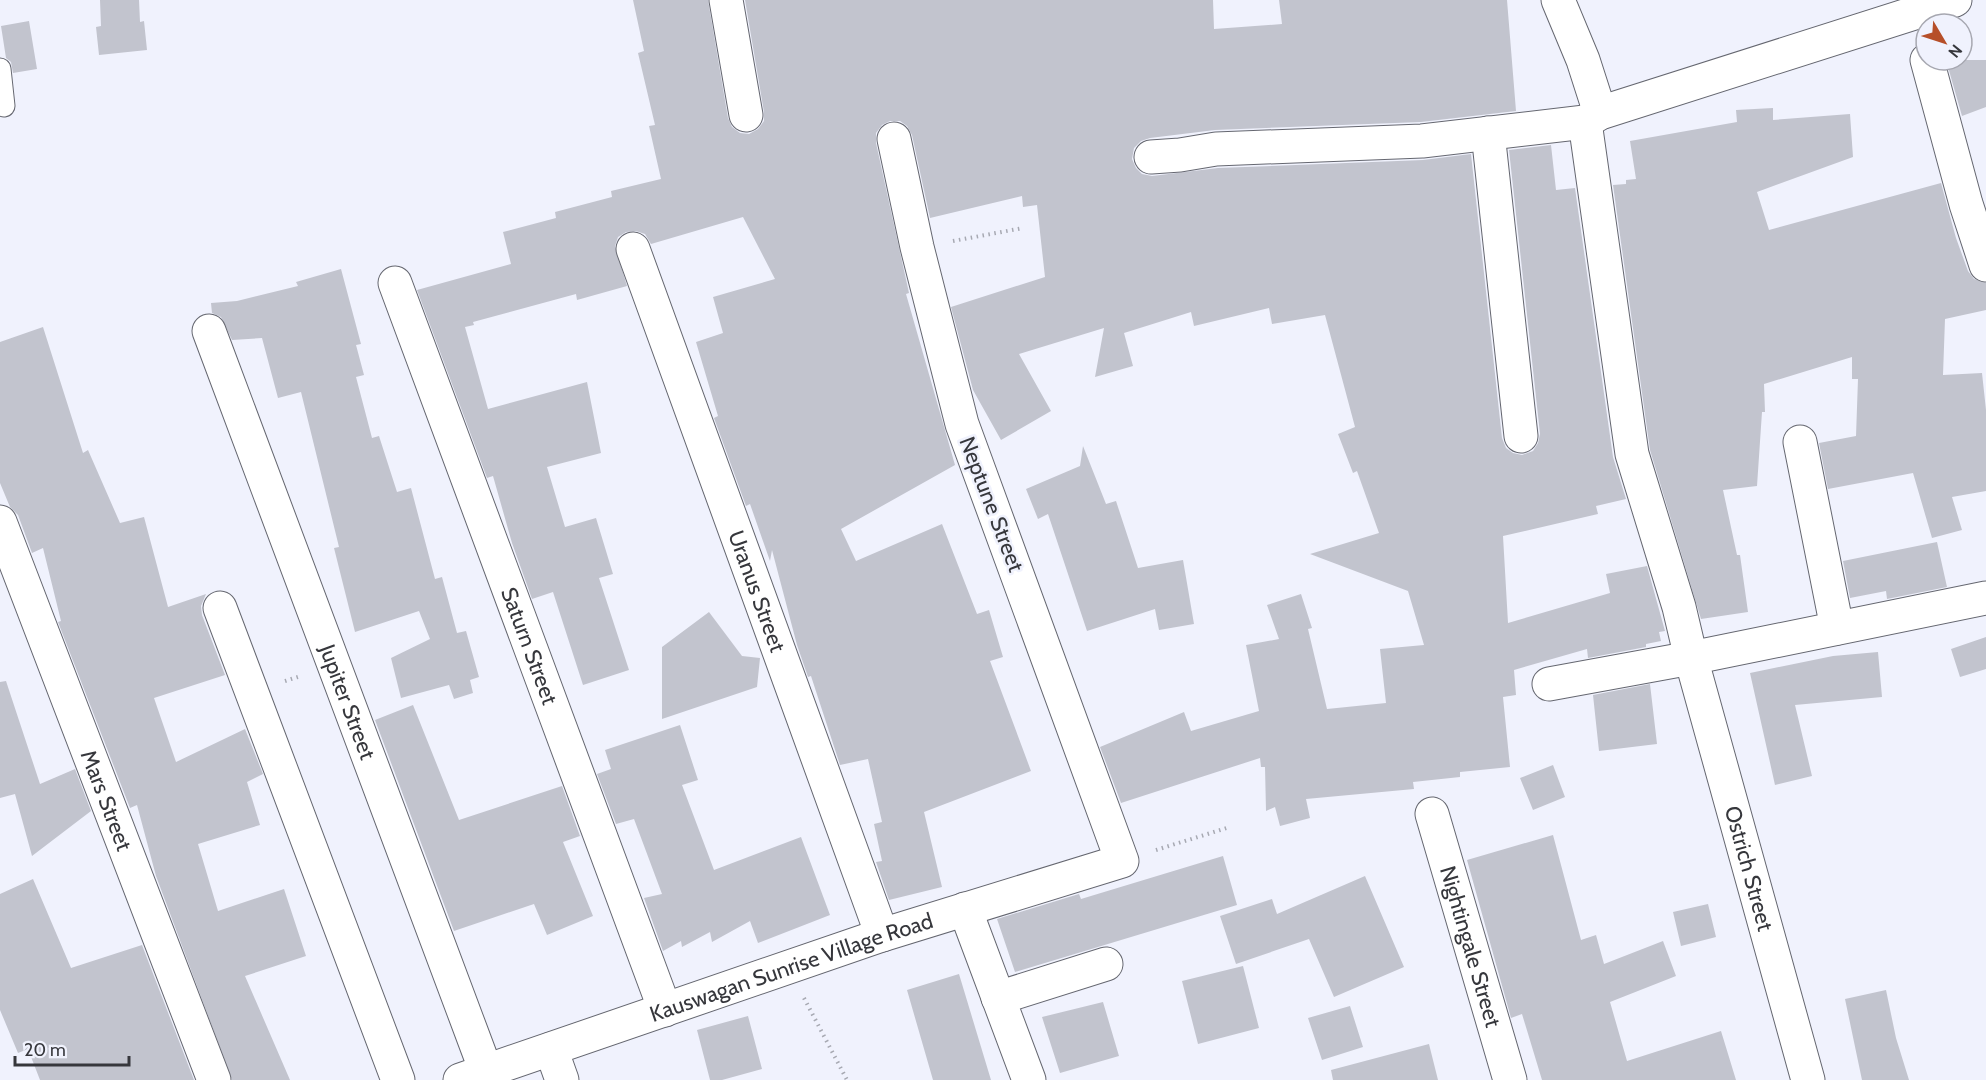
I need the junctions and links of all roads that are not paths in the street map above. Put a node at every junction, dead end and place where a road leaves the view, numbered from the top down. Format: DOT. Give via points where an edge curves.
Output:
graph roads {
  1 [pos="726,0"];
  2 [pos="1558,0"];
  3 [pos="1955,0"];
  4 [pos="1917,12"];
  5 [pos="1914,13"];
  6 [pos="0,69"];
  7 [pos="1930,72"];
  8 [pos="4,106"];
  9 [pos="746,115"];
  10 [pos="1593,117"];
  11 [pos="1488,133"];
  12 [pos="894,139"];
  13 [pos="1151,157"];
  14 [pos="633,249"];
  15 [pos="1986,265"];
  16 [pos="394,283"];
  17 [pos="209,331"];
  18 [pos="1521,436"];
  19 [pos="1800,442"];
  20 [pos="0,522"];
  21 [pos="1986,598"];
  22 [pos="220,608"];
  23 [pos="1837,628"];
  24 [pos="1691,658"];
  25 [pos="1549,684"];
  26 [pos="1432,814"];
  27 [pos="1122,861"];
  28 [pos="966,909"];
  29 [pos="882,935"];
  30 [pos="1106,964"];
  31 [pos="998,998"];
  32 [pos="665,1010"];
  33 [pos="551,1049"];
  34 [pos="473,1076"];
  35 [pos="214,1080"];
  36 [pos="398,1080"];
  37 [pos="562,1080"];
  38 [pos="1029,1080"];
  39 [pos="1510,1080"];
  40 [pos="1808,1080"];
  1 -- 9 [label="street"];
  2 -- 10 [label="street, Ostrich Street" via="1584,60"];
  3 -- 4 [label="street"];
  5 -- 10 [label="street"];
  6 -- 8 [label="lane"];
  7 -- 15 [label="street"];
  10 -- 11 [label="street"];
  10 -- 24 [label="street, Ostrich Street" via="1632,454"];
  11 -- 13 [label="street" via="1422,141 1216,149"];
  11 -- 18 [label="street"];
  12 -- 27 [label="street, Neptune Street" via="962,424"];
  14 -- 29 [label="street, Uranus Street"];
  16 -- 32 [label="street, Saturn Street"];
  17 -- 34 [label="street, Jupiter Street" via="333,665"];
  19 -- 23 [label="street"];
  20 -- 35 [label="street, Mars Street"];
  21 -- 23 [label="street"];
  22 -- 36 [label="street"];
  23 -- 24 [label="street"];
  24 -- 25 [label="street"];
  24 -- 40 [label="street, Ostrich Street"];
  26 -- 39 [label="street, Nightingale Street"];
  27 -- 28 [label="street, Kauswagan Sunrise Village Road"];
  28 -- 29 [label="street, Kauswagan Sunrise Village Road"];
  28 -- 31 [label="street"];
  29 -- 32 [label="street, Kauswagan Sunrise Village Road"];
  30 -- 31 [label="street"];
  31 -- 38 [label="street"];
  32 -- 33 [label="street, Kauswagan Sunrise Village Road"];
  33 -- 34 [label="street, Kauswagan Sunrise Village Road"];
  33 -- 37 [label="street"];
}
